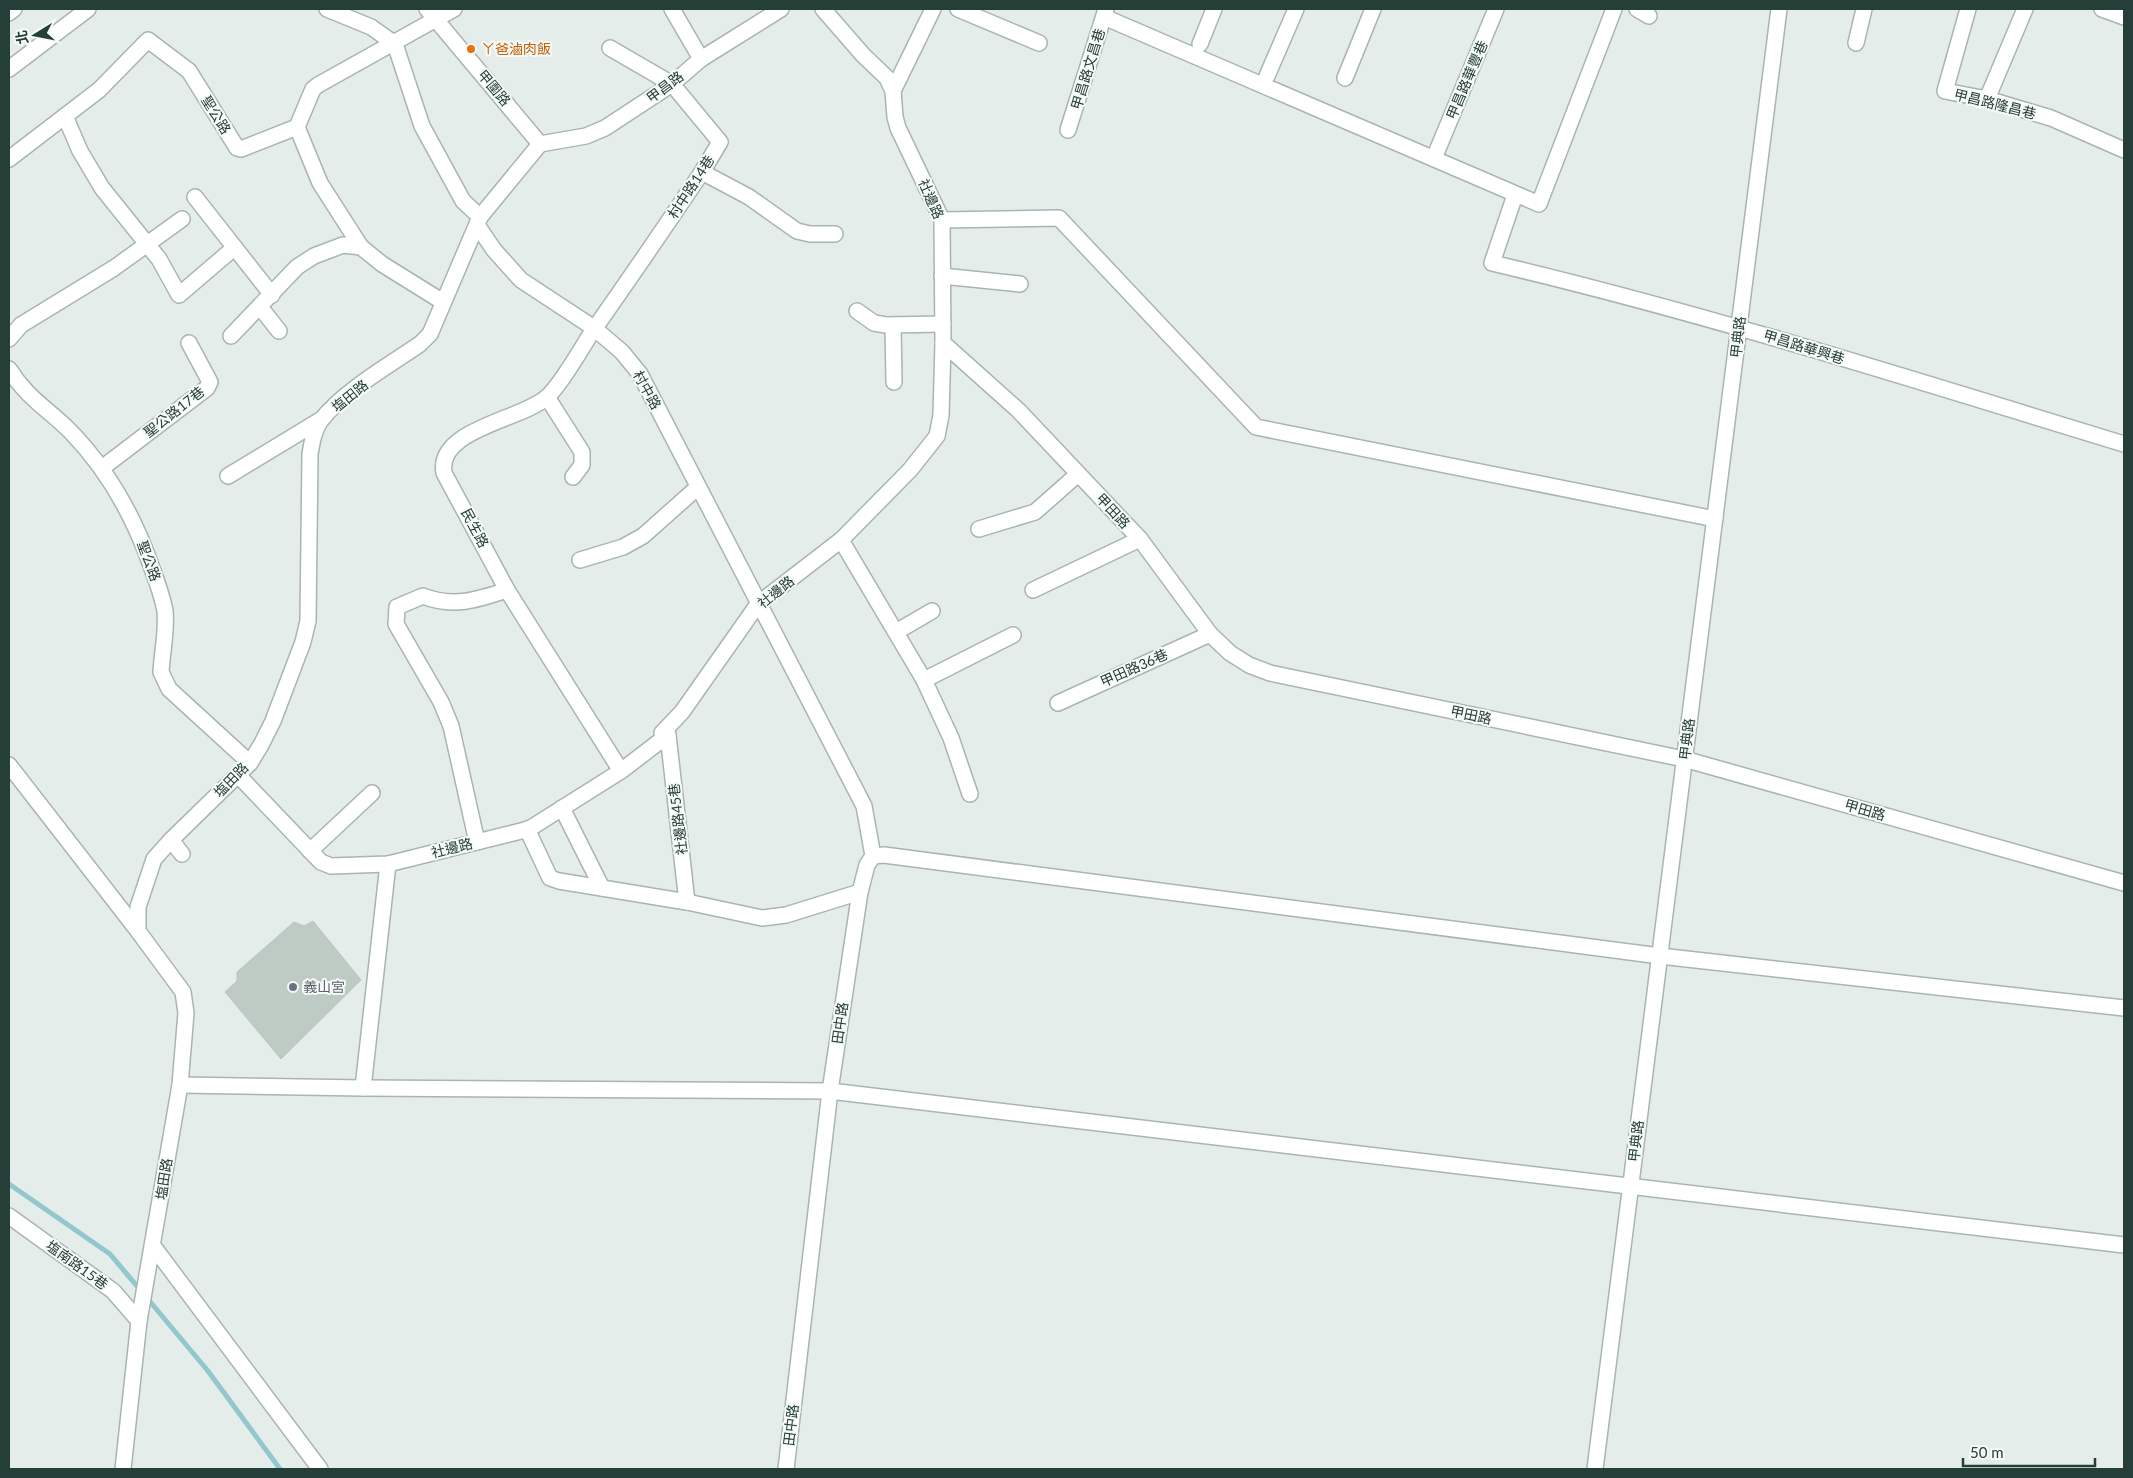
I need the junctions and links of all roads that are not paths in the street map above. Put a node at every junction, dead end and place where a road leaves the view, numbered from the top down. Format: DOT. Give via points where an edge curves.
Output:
graph roads {
  1 [pos="14,9"];
  2 [pos="88,9"];
  3 [pos="327,9"];
  4 [pos="454,9"];
  5 [pos="672,9"];
  6 [pos="781,9"];
  7 [pos="824,9"];
  8 [pos="933,9"];
  9 [pos="958,9"];
  10 [pos="1214,9"];
  11 [pos="1296,9"];
  12 [pos="1373,9"];
  13 [pos="1496,9"];
  14 [pos="1614,9"];
  15 [pos="1779,9"];
  16 [pos="1864,9"];
  17 [pos="1968,9"];
  18 [pos="2025,9"];
  19 [pos="2102,9"];
  20 [pos="9,13"];
  21 [pos="1105,13"];
  22 [pos="432,14"];
  23 [pos="2124,17"];
  24 [pos="1039,42"];
  25 [pos="1856,43"];
  26 [pos="395,44"];
  27 [pos="1200,44"];
  28 [pos="610,48"];
  29 [pos="701,59"];
  30 [pos="9,69"];
  31 [pos="1267,76"];
  32 [pos="1345,78"];
  33 [pos="672,84"];
  34 [pos="893,91"];
  35 [pos="1987,99"];
  36 [pos="65,116"];
  37 [pos="296,127"];
  38 [pos="1068,130"];
  39 [pos="540,144"];
  40 [pos="2124,150"];
  41 [pos="1437,151"];
  42 [pos="9,159"];
  43 [pos="702,172"];
  44 [pos="1515,196"];
  45 [pos="195,197"];
  46 [pos="182,219"];
  47 [pos="942,220"];
  48 [pos="479,221"];
  49 [pos="835,234"];
  50 [pos="148,244"];
  51 [pos="361,247"];
  52 [pos="234,248"];
  53 [pos="942,276"];
  54 [pos="1020,284"];
  55 [pos="272,295"];
  56 [pos="443,302"];
  57 [pos="260,307"];
  58 [pos="857,311"];
  59 [pos="943,324"];
  60 [pos="893,326"];
  61 [pos="1739,328"];
  62 [pos="595,329"];
  63 [pos="279,331"];
  64 [pos="231,336"];
  65 [pos="9,339"];
  66 [pos="189,343"];
  67 [pos="943,343"];
  68 [pos="9,369"];
  69 [pos="894,382"];
  70 [pos="547,398"];
  71 [pos="322,419"];
  72 [pos="2124,444"];
  73 [pos="102,468"];
  74 [pos="1078,474"];
  75 [pos="228,476"];
  76 [pos="573,476"];
  77 [pos="698,487"];
  78 [pos="1715,519"];
  79 [pos="979,529"];
  80 [pos="1140,539"];
  81 [pos="841,540"];
  82 [pos="580,560"];
  83 [pos="507,590"];
  84 [pos="1033,590"];
  85 [pos="758,604"];
  86 [pos="932,612"];
  87 [pos="896,632"];
  88 [pos="1210,634"];
  89 [pos="1013,635"];
  90 [pos="924,680"];
  91 [pos="1058,702"];
  92 [pos="668,735"];
  93 [pos="1684,759"];
  94 [pos="250,762"];
  95 [pos="9,765"];
  96 [pos="621,771"];
  97 [pos="238,775"];
  98 [pos="372,792"];
  99 [pos="970,794"];
  100 [pos="562,808"];
  101 [pos="527,829"];
  102 [pos="171,840"];
  103 [pos="477,842"];
  104 [pos="310,851"];
  105 [pos="182,854"];
  106 [pos="873,856"];
  107 [pos="388,864"];
  108 [pos="2124,883"];
  109 [pos="602,888"];
  110 [pos="860,892"];
  111 [pos="687,902"];
  112 [pos="138,931"];
  113 [pos="1660,956"];
  114 [pos="2124,1008"];
  115 [pos="180,1085"];
  116 [pos="363,1088"];
  117 [pos="830,1091"];
  118 [pos="1630,1188"];
  119 [pos="9,1216"];
  120 [pos="2124,1245"];
  121 [pos="153,1246"];
  122 [pos="140,1320"];
  123 [pos="123,1469"];
  124 [pos="320,1469"];
  125 [pos="786,1469"];
  126 [pos="1595,1469"];
  1 -- 20 [label="street"];
  2 -- 30 [label="street"];
  3 -- 26 [label="street" via="371,27"];
  4 -- 22 [label="street"];
  5 -- 29 [label="street"];
  6 -- 29 [label="street, 甲昌路"];
  7 -- 34 [label="street, 社邊路" via="887,78"];
  8 -- 34 [label="street"];
  9 -- 24 [label="street"];
  10 -- 27 [label="street"];
  11 -- 31 [label="street"];
  12 -- 32 [label="street"];
  13 -- 41 [label="street, 甲昌路華豐巷"];
  14 -- 44 [label="street" via="1539,204"];
  15 -- 61 [label="street, 甲典路"];
  16 -- 25 [label="street"];
  17 -- 35 [label="street, 甲昌路隆昌巷" via="1945,91"];
  18 -- 35 [label="street"];
  19 -- 23 [label="street"];
  21 -- 38 [label="street, 甲昌路文昌巷"];
  21 -- 44 [label="street"];
  22 -- 26 [label="street"];
  22 -- 39 [label="street, 甲圍路"];
  26 -- 37 [label="street" via="313,89"];
  26 -- 48 [label="street, 村中路" via="422,126 463,201"];
  28 -- 33 [label="street, 村中路14巷"];
  29 -- 33 [label="street, 甲昌路"];
  33 -- 39 [label="street, 甲昌路" via="605,128 586,136"];
  33 -- 43 [label="street, 村中路14巷" via="720,142"];
  34 -- 47 [label="street, 社邊路" via="898,128"];
  35 -- 40 [label="street, 甲昌路隆昌巷" via="2051,118"];
  36 -- 37 [label="street, 聖公路" via="99,90 148,40 189,71 236,148 241,150"];
  36 -- 42 [label="street, 聖公路"];
  36 -- 50 [label="street" via="80,151 102,188"];
  37 -- 51 [label="street" via="320,183"];
  39 -- 48 [label="street, 塩田路"];
  43 -- 49 [label="street" via="750,197 798,231"];
  43 -- 62 [label="street, 村中路14巷"];
  44 -- 61 [label="street, 甲昌路華興巷" via="1492,263 1592,286"];
  45 -- 52 [label="street"];
  46 -- 50 [label="street"];
  47 -- 53 [label="street, 社邊路"];
  47 -- 78 [label="street" via="1059,218 1256,427"];
  48 -- 56 [label="street, 塩田路"];
  48 -- 62 [label="street, 村中路" via="494,250 521,280"];
  50 -- 52 [label="street" via="179,295"];
  50 -- 65 [label="street" via="21,325"];
  51 -- 55 [label="street" via="342,245 314,256 297,267"];
  51 -- 56 [label="street"];
  52 -- 55 [label="street"];
  53 -- 54 [label="street"];
  53 -- 59 [label="street, 社邊路"];
  55 -- 57 [label="street"];
  56 -- 71 [label="street, 塩田路" via="430,334 420,344 340,401"];
  57 -- 63 [label="street"];
  57 -- 64 [label="street"];
  58 -- 60 [label="street" via="874,323"];
  59 -- 60 [label="street"];
  59 -- 67 [label="street, 社邊路"];
  60 -- 69 [label="street"];
  61 -- 72 [label="street, 甲昌路華興巷"];
  61 -- 78 [label="street, 甲典路"];
  62 -- 70 [label="street"];
  62 -- 77 [label="street, 村中路" via="622,352 640,374"];
  66 -- 73 [label="street, 聖公路17巷" via="210,382 207,388"];
  67 -- 74 [label="street, 甲田路" via="1018,410"];
  67 -- 81 [label="street, 社邊路" via="941,415 937,436 910,470"];
  68 -- 73 [label="street, 聖公路" via="28,395 69,430"];
  70 -- 76 [label="street" via="582,452 582,465"];
  70 -- 83 [label="street, 民生路" via="470,434 454,445 442,464"];
  71 -- 75 [label="street"];
  71 -- 94 [label="street, 塩田路" via="312,438 310,454 308,621 273,721"];
  73 -- 94 [label="street, 聖公路" via="137,527 157,580 164,612 163,680"];
  74 -- 79 [label="street" via="1035,512"];
  74 -- 80 [label="street, 甲田路"];
  77 -- 82 [label="street" via="643,536 623,547"];
  77 -- 85 [label="street, 村中路"];
  78 -- 93 [label="street, 甲典路"];
  80 -- 84 [label="street"];
  80 -- 88 [label="street, 甲田路"];
  81 -- 85 [label="street, 社邊路"];
  81 -- 87 [label="street"];
  83 -- 96 [label="street, 民生路"];
  83 -- 103 [label="street" via="467,603 439,602 423,596 397,607 395,615 396,624 441,702 451,726"];
  85 -- 92 [label="street, 社邊路" via="682,712 662,733"];
  85 -- 106 [label="street" via="864,806"];
  86 -- 87 [label="street"];
  87 -- 90 [label="street"];
  88 -- 91 [label="street, 甲田路36巷"];
  88 -- 93 [label="street, 甲田路" via="1230,653 1270,673"];
  89 -- 90 [label="street"];
  90 -- 99 [label="street" via="951,738"];
  92 -- 96 [label="street, 社邊路"];
  92 -- 111 [label="street, 社邊路45巷"];
  93 -- 108 [label="street, 甲田路"];
  93 -- 113 [label="street, 甲典路"];
  94 -- 97 [label="street, 塩田路"];
  95 -- 112 [label="street"];
  96 -- 100 [label="street, 社邊路"];
  97 -- 102 [label="street, 塩田路"];
  97 -- 104 [label="street, 社邊路"];
  98 -- 104 [label="street"];
  100 -- 101 [label="street, 社邊路"];
  100 -- 109 [label="street"];
  101 -- 103 [label="street, 社邊路"];
  101 -- 109 [label="street" via="550,878"];
  102 -- 105 [label="street"];
  102 -- 112 [label="street, 塩田路" via="154,859 143,888 138,907"];
  103 -- 107 [label="street, 社邊路"];
  104 -- 107 [label="street, 社邊路" via="321,862 331,866"];
  106 -- 110 [label="street, 田中路" via="867,865"];
  106 -- 113 [label="street"];
  107 -- 116 [label="street"];
  109 -- 111 [label="street"];
  110 -- 111 [label="street" via="786,915 762,918"];
  110 -- 117 [label="street, 田中路"];
  112 -- 115 [label="street, 塩田路" via="183,992 186,1013"];
  113 -- 114 [label="street"];
  113 -- 118 [label="street, 甲典路"];
  115 -- 116 [label="street"];
  115 -- 121 [label="street, 塩田路"];
  116 -- 117 [label="street"];
  117 -- 118 [label="street"];
  117 -- 125 [label="street, 田中路"];
  118 -- 120 [label="street"];
  118 -- 126 [label="street, 甲典路"];
  119 -- 122 [label="street, 塩南路15巷" via="113,1292"];
  121 -- 122 [label="street, 塩田路"];
  121 -- 124 [label="street"];
  122 -- 123 [label="street, 塩田路"];
}
